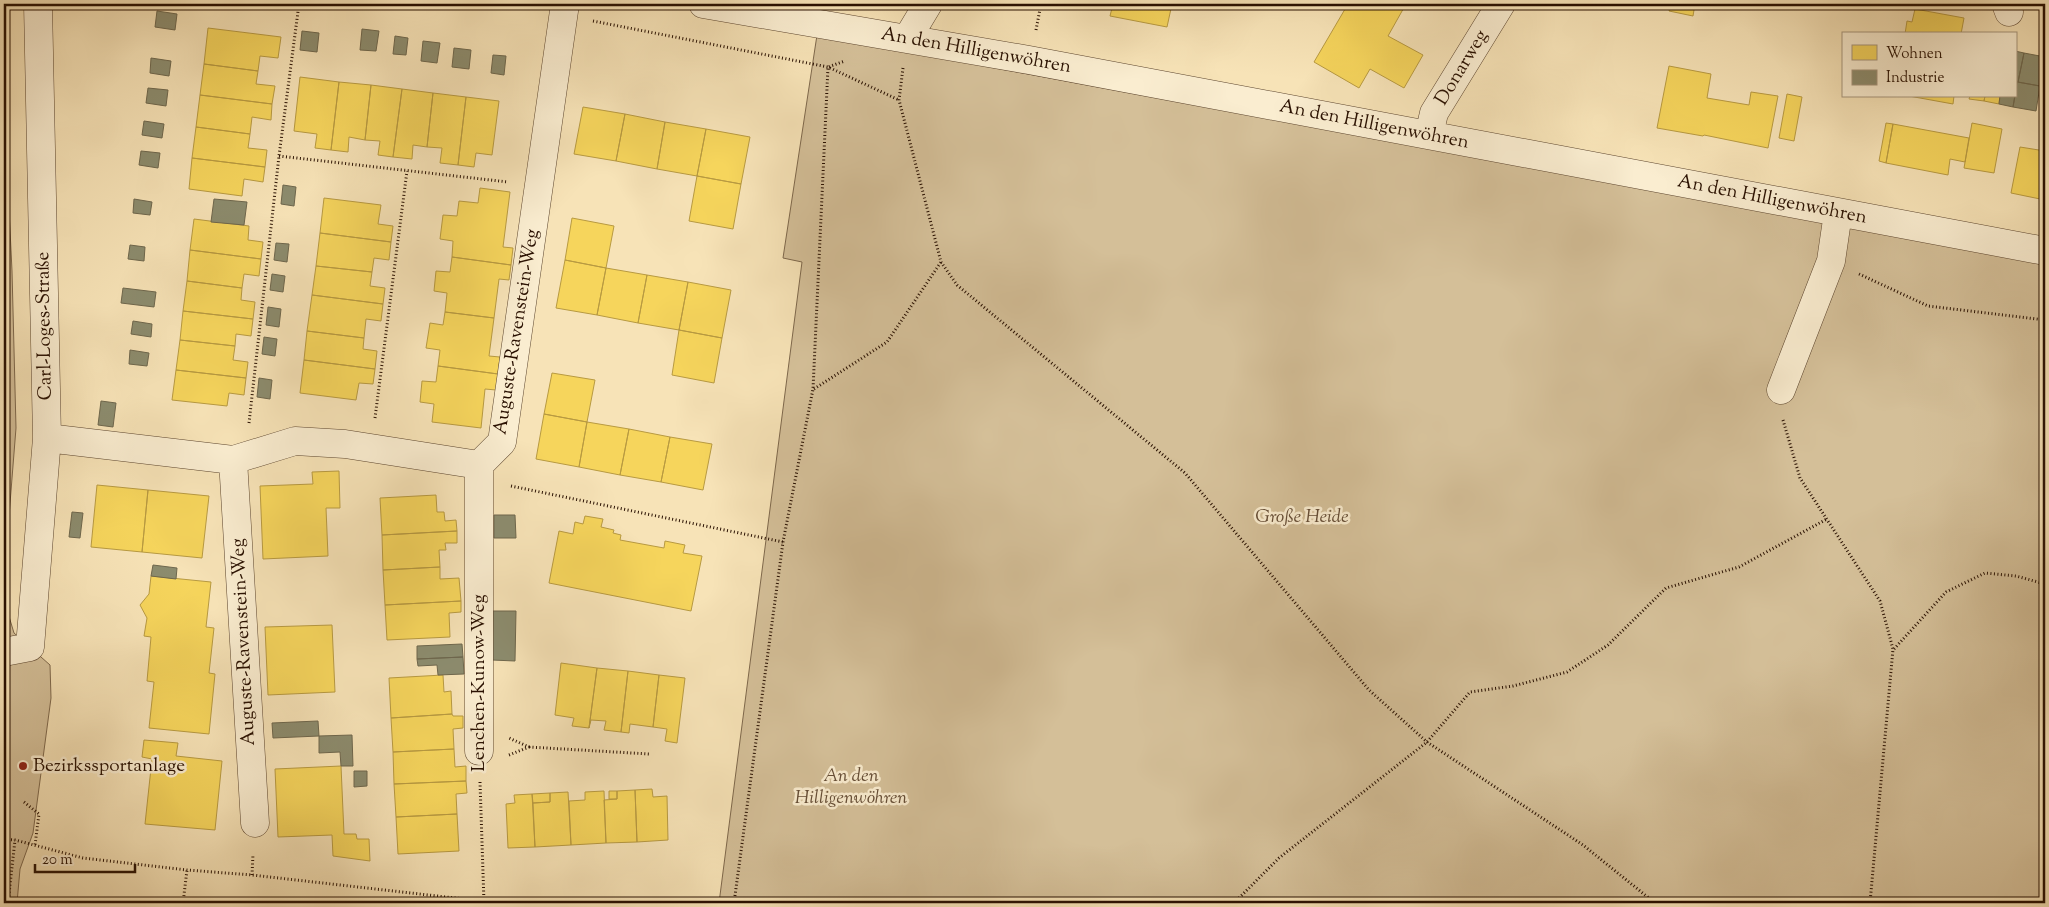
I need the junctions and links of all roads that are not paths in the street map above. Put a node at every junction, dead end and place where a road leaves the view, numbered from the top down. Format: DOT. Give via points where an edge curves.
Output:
graph roads {
  1 [pos="38,4"];
  2 [pos="703,4"];
  3 [pos="928,4"];
  4 [pos="1501,4"];
  5 [pos="564,9"];
  6 [pos="908,39"];
  7 [pos="1429,135"];
  8 [pos="1838,213"];
  9 [pos="2045,251"];
  10 [pos="1780,390"];
  11 [pos="47,438"];
  12 [pos="240,458"];
  13 [pos="478,472"];
  14 [pos="17,650"];
  15 [pos="479,751"];
  16 [pos="255,823"];
  1 -- 11 [label="street, Carl-Loges-Straße"];
  2 -- 6 [label="street, An den Hilligenwöhren"];
  3 -- 6 [label="street"];
  4 -- 7 [label="street, Donarweg" via="1434,113"];
  5 -- 13 [label="street, Auguste-Ravenstein-Weg" via="502,442"];
  6 -- 7 [label="street, An den Hilligenwöhren"];
  7 -- 8 [label="street, An den Hilligenwöhren"];
  8 -- 9 [label="street, An den Hilligenwöhren"];
  8 -- 10 [label="street" via="1831,261"];
  11 -- 12 [label="street"];
  11 -- 14 [label="street, Carl-Loges-Straße"];
  12 -- 13 [label="street" via="295,441 371,448"];
  12 -- 16 [label="street, Auguste-Ravenstein-Weg"];
  13 -- 15 [label="street, Lenchen-Kunow-Weg"];
}
